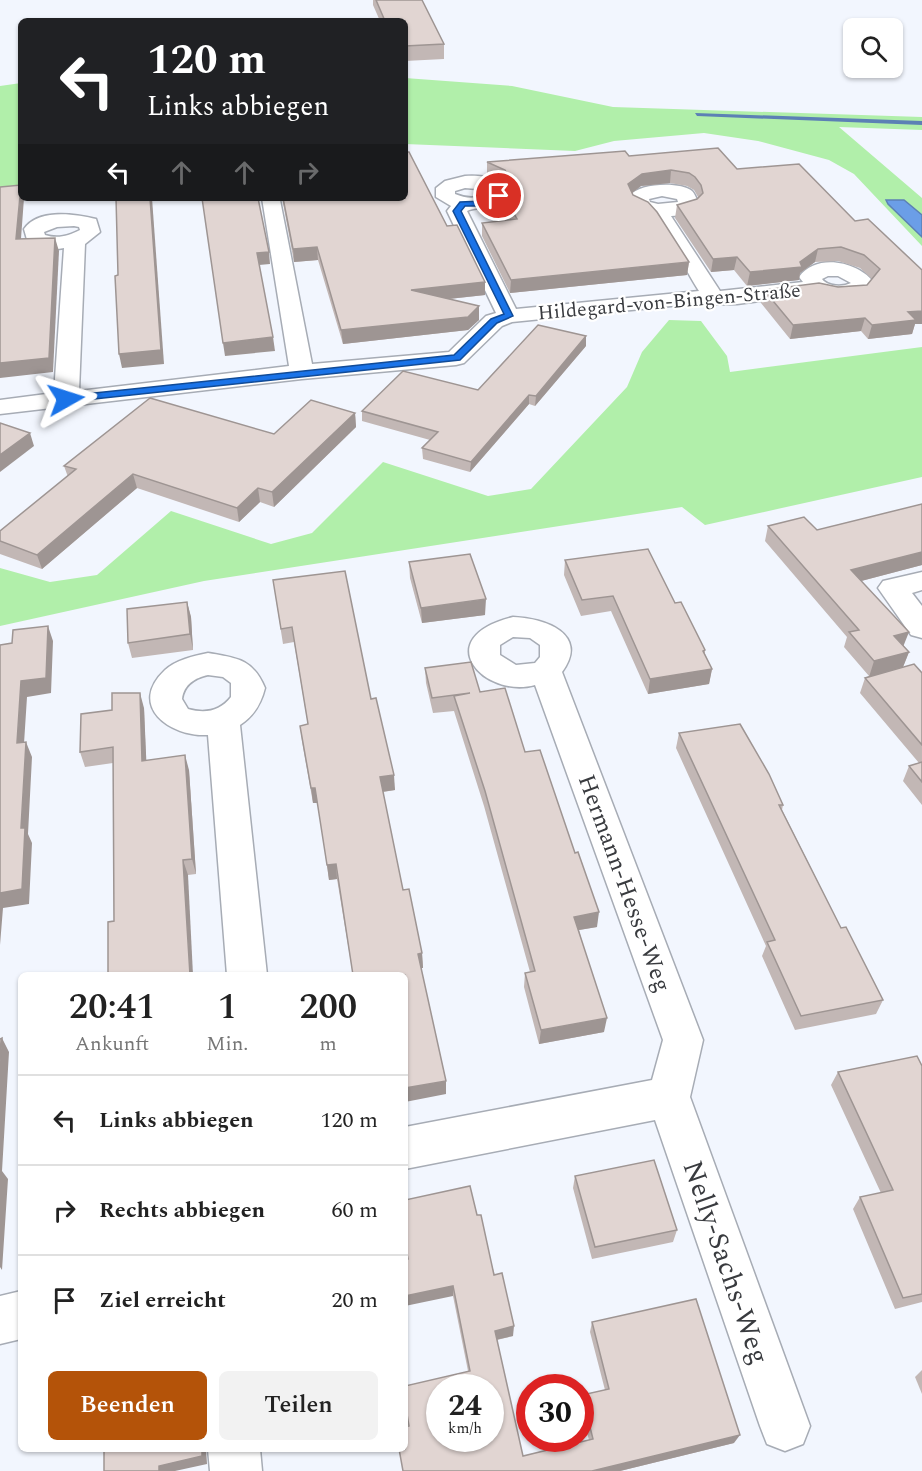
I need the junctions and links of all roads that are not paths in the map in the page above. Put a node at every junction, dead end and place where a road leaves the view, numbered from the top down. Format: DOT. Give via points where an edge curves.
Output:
graph roads {
  1 [pos="275,201"];
  2 [pos="463,204"];
  3 [pos="657,210"];
  4 [pos="75,241"];
  5 [pos="817,286"];
  6 [pos="713,296"];
  7 [pos="509,316"];
  8 [pos="302,372"];
  9 [pos="66,399"];
  10 [pos="0,407"];
  11 [pos="922,581"];
  12 [pos="922,628"];
  13 [pos="546,671"];
  14 [pos="223,721"];
  15 [pos="247,972"];
  16 [pos="669,1097"];
  17 [pos="408,1147"];
  18 [pos="18,1316"];
  19 [pos="0,1320"];
  20 [pos="785,1426"];
  21 [pos="234,1452"];
  22 [pos="236,1471"];
  1 -- 8 [label="street"];
  2 -- 7 [label="street" via="457,211"];
  3 -- 6 [label="street"];
  4 -- 9 [label="street"];
  5 -- 6 [label="street, Hildegard-von-Bingen-Straße" via="737,297"];
  6 -- 7 [label="street, Hildegard-von-Bingen-Straße"];
  7 -- 8 [label="street, Hildegard-von-Bingen-Straße" via="494,321 456,358"];
  8 -- 9 [label="street, Hildegard-von-Bingen-Straße"];
  9 -- 10 [label="street, Hildegard-von-Bingen-Straße"];
  11 -- 12 [label="street" via="893,588"];
  13 -- 16 [label="street, Hermann-Hesse-Weg" via="683,1040"];
  14 -- 15 [label="street"];
  16 -- 17 [label="street"];
  16 -- 20 [label="street, Nelly-Sachs-Weg"];
  18 -- 19 [label="street"];
  21 -- 22 [label="street"];
}
